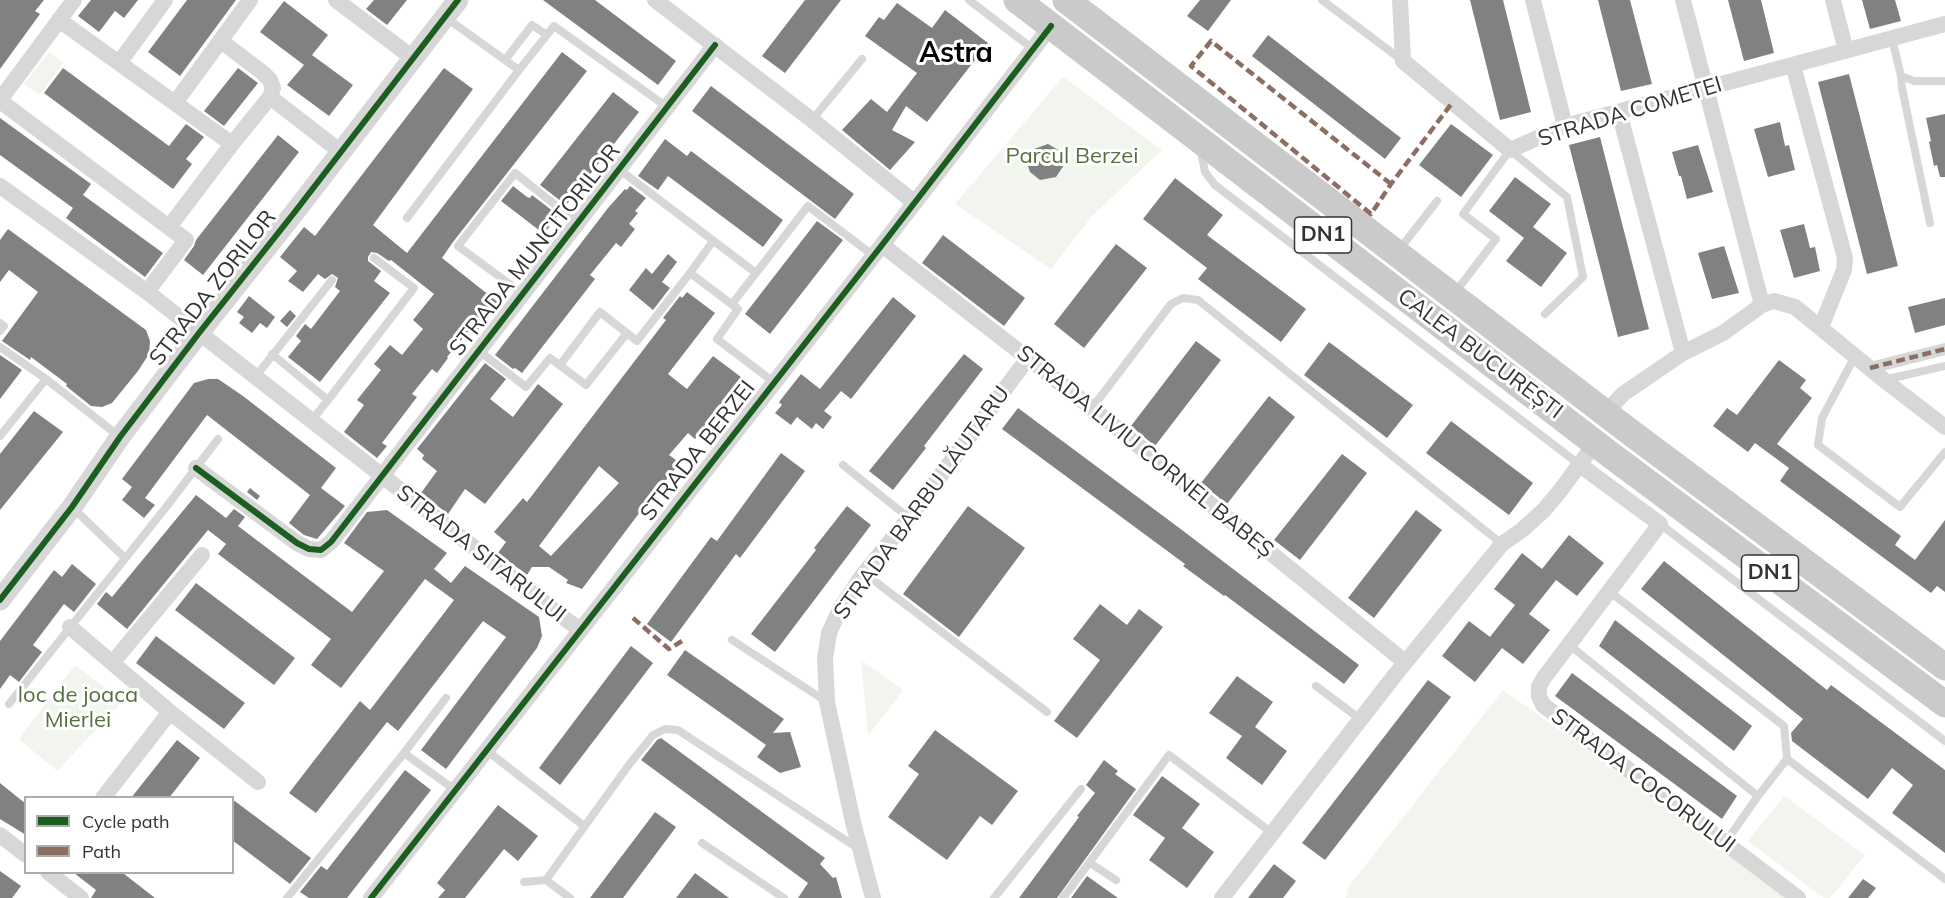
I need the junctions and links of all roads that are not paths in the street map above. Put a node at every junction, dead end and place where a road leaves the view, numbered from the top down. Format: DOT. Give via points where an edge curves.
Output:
graph roads {
  1 [pos="74,0"];
  2 [pos="165,0"];
  3 [pos="250,0"];
  4 [pos="336,0"];
  5 [pos="655,0"];
  6 [pos="969,0"];
  7 [pos="1017,0"];
  8 [pos="1066,0"];
  9 [pos="1322,0"];
  10 [pos="1400,0"];
  11 [pos="1533,0"];
  12 [pos="1683,0"];
  13 [pos="1833,0"];
  14 [pos="452,8"];
  15 [pos="59,20"];
  16 [pos="1945,24"];
  17 [pos="1051,26"];
  18 [pos="547,35"];
  19 [pos="1892,39"];
  20 [pos="221,41"];
  21 [pos="715,45"];
  22 [pos="1033,49"];
  23 [pos="1846,51"];
  24 [pos="413,58"];
  25 [pos="861,59"];
  26 [pos="506,60"];
  27 [pos="1403,61"];
  28 [pos="119,63"];
  29 [pos="1793,65"];
  30 [pos="519,70"];
  31 [pos="1901,76"];
  32 [pos="1945,81"];
  33 [pos="1706,89"];
  34 [pos="270,97"];
  35 [pos="0,100"];
  36 [pos="174,103"];
  37 [pos="667,107"];
  38 [pos="1619,112"];
  39 [pos="812,120"];
  40 [pos="1565,126"];
  41 [pos="232,144"];
  42 [pos="1203,144"];
  43 [pos="1510,150"];
  44 [pos="341,152"];
  45 [pos="620,170"];
  46 [pos="2,190"];
  47 [pos="1437,201"];
  48 [pos="915,203"];
  49 [pos="407,218"];
  50 [pos="578,223"];
  51 [pos="1930,224"];
  52 [pos="169,226"];
  53 [pos="713,241"];
  54 [pos="878,250"];
  55 [pos="1396,254"];
  56 [pos="374,258"];
  57 [pos="690,273"];
  58 [pos="756,273"];
  59 [pos="332,280"];
  60 [pos="147,292"];
  61 [pos="523,294"];
  62 [pos="1453,296"];
  63 [pos="732,304"];
  64 [pos="1762,305"];
  65 [pos="1545,314"];
  66 [pos="0,323"];
  67 [pos="1821,327"];
  68 [pos="0,331"];
  69 [pos="199,333"];
  70 [pos="627,333"];
  71 [pos="0,347"];
  72 [pos="1945,349"];
  73 [pos="479,351"];
  74 [pos="1683,353"];
  75 [pos="272,354"];
  76 [pos="1856,356"];
  77 [pos="1028,358"];
  78 [pos="560,365"];
  79 [pos="1945,366"];
  80 [pos="1870,368"];
  81 [pos="256,376"];
  82 [pos="46,379"];
  83 [pos="1884,380"];
  84 [pos="775,383"];
  85 [pos="328,400"];
  86 [pos="1092,408"];
  87 [pos="1605,413"];
  88 [pos="312,420"];
  89 [pos="1945,427"];
  90 [pos="2,431"];
  91 [pos="120,437"];
  92 [pos="218,439"];
  93 [pos="1596,442"];
  94 [pos="1945,452"];
  95 [pos="843,465"];
  96 [pos="1580,465"];
  97 [pos="196,468"];
  98 [pos="382,477"];
  99 [pos="72,507"];
  100 [pos="909,518"];
  101 [pos="1660,524"];
  102 [pos="1502,543"];
  103 [pos="202,555"];
  104 [pos="125,558"];
  105 [pos="864,573"];
  106 [pos="1610,592"];
  107 [pos="0,600"];
  108 [pos="70,627"];
  109 [pos="581,630"];
  110 [pos="732,640"];
  111 [pos="1567,644"];
  112 [pos="113,662"];
  113 [pos="1405,662"];
  114 [pos="1945,667"];
  115 [pos="1316,686"];
  116 [pos="446,698"];
  117 [pos="827,702"];
  118 [pos="9,704"];
  119 [pos="1945,704"];
  120 [pos="170,712"];
  121 [pos="1047,712"];
  122 [pos="1360,719"];
  123 [pos="1945,741"];
  124 [pos="486,750"];
  125 [pos="404,753"];
  126 [pos="1787,759"];
  127 [pos="258,782"];
  128 [pos="1081,789"];
  129 [pos="455,790"];
  130 [pos="106,796"];
  131 [pos="1758,796"];
  132 [pos="584,826"];
  133 [pos="1272,833"];
  134 [pos="0,835"];
  135 [pos="702,843"];
  136 [pos="1725,843"];
  137 [pos="860,850"];
  138 [pos="24,853"];
  139 [pos="1090,863"];
  140 [pos="49,874"];
  141 [pos="1945,879"];
  142 [pos="546,880"];
  143 [pos="1116,880"];
  144 [pos="524,882"];
  145 [pos="81,898"];
  146 [pos="287,898"];
  147 [pos="371,898"];
  148 [pos="570,898"];
  149 [pos="784,898"];
  150 [pos="873,898"];
  151 [pos="994,898"];
  152 [pos="1063,898"];
  153 [pos="1222,898"];
  154 [pos="1798,898"];
  1 -- 15 [label="street"];
  2 -- 28 [label="street"];
  3 -- 20 [label="street"];
  4 -- 24 [label="street"];
  5 -- 21 [label="street"];
  6 -- 22 [label="lane"];
  7 -- 17 [label="main road, CALEA BUCUREȘTI / DN1"];
  8 -- 55 [label="main road, CALEA BUCUREȘTI / DN1"];
  9 -- 27 [label="lane"];
  10 -- 27 [label="street"];
  11 -- 40 [label="street"];
  12 -- 33 [label="street"];
  13 -- 23 [label="street"];
  14 -- 24 [label="street, STRADA ZORILOR"];
  14 -- 26 [label="lane"];
  15 -- 28 [label="street"];
  15 -- 35 [label="street"];
  16 -- 19 [label="street, STRADA COMETEI"];
  17 -- 22 [label="street, STRADA BERZEI"];
  17 -- 42 [label="main road, CALEA BUCUREȘTI / DN1"];
  18 -- 26 [label="lane" via="532,25"];
  18 -- 30 [label="lane"];
  18 -- 37 [label="lane" via="554,26"];
  19 -- 23 [label="street, STRADA COMETEI"];
  19 -- 31 [label="lane"];
  20 -- 34 [label="street" via="270,80"];
  20 -- 36 [label="street"];
  21 -- 37 [label="street, STRADA MUNCITORILOR"];
  21 -- 39 [label="street"];
  22 -- 48 [label="street, STRADA BERZEI"];
  23 -- 29 [label="street, STRADA COMETEI"];
  24 -- 44 [label="street, STRADA ZORILOR"];
  25 -- 39 [label="lane"];
  26 -- 30 [label="lane"];
  27 -- 43 [label="street, STRADA COMETEI"];
  28 -- 36 [label="street"];
  29 -- 33 [label="street, STRADA COMETEI"];
  29 -- 67 [label="street" via="1845,258"];
  30 -- 49 [label="lane"];
  31 -- 32 [label="lane" via="1914,81"];
  31 -- 51 [label="lane"];
  33 -- 38 [label="street, STRADA COMETEI"];
  33 -- 64 [label="street"];
  34 -- 41 [label="street"];
  34 -- 44 [label="street"];
  35 -- 52 [label="street"];
  36 -- 41 [label="street"];
  37 -- 45 [label="street, STRADA MUNCITORILOR"];
  38 -- 40 [label="street, STRADA COMETEI"];
  38 -- 74 [label="street"];
  39 -- 48 [label="street"];
  40 -- 43 [label="street, STRADA COMETEI"];
  41 -- 52 [label="street"];
  42 -- 93 [label="main road, CALEA BUCUREȘTI / DN1"];
  42 -- 96 [label="lane" via="1203,166 1215,185"];
  43 -- 62 [label="lane" via="1463,214 1496,239"];
  43 -- 65 [label="lane" via="1567,197 1583,277"];
  44 -- 69 [label="street, STRADA ZORILOR"];
  45 -- 50 [label="street, STRADA MUNCITORILOR"];
  45 -- 53 [label="lane"];
  46 -- 60 [label="street, STRADA SITARULUI"];
  47 -- 55 [label="lane"];
  48 -- 54 [label="street, STRADA BERZEI"];
  50 -- 61 [label="street, STRADA MUNCITORILOR"];
  50 -- 61 [label="lane" via="515,173 458,246"];
  52 -- 60 [label="street" via="186,240"];
  53 -- 57 [label="lane"];
  53 -- 58 [label="lane"];
  54 -- 58 [label="lane" via="808,206"];
  54 -- 77 [label="street, STRADA LIVIU CORNEL BABEȘ"];
  54 -- 84 [label="street, STRADA BERZEI"];
  55 -- 62 [label="main road, CALEA BUCUREȘTI / DN1"];
  56 -- 85 [label="lane" via="414,288"];
  57 -- 63 [label="lane"];
  57 -- 70 [label="lane" via="637,341"];
  58 -- 63 [label="lane"];
  59 -- 75 [label="lane"];
  60 -- 69 [label="street, STRADA SITARULUI"];
  61 -- 73 [label="street, STRADA MUNCITORILOR"];
  62 -- 87 [label="main road, CALEA BUCUREȘTI / DN1"];
  63 -- 84 [label="lane" via="738,309 717,339"];
  64 -- 67 [label="street" via="1784,302"];
  64 -- 74 [label="street" via="1723,333"];
  66 -- 68 [label="lane" via="4,326"];
  67 -- 76 [label="street"];
  69 -- 81 [label="street, STRADA SITARULUI"];
  69 -- 91 [label="street, STRADA ZORILOR"];
  70 -- 78 [label="lane" via="586,385"];
  70 -- 78 [label="lane" via="600,312"];
  71 -- 82 [label="lane"];
  72 -- 80 [label="street"];
  73 -- 78 [label="lane" via="526,387 550,358"];
  73 -- 98 [label="street, STRADA MUNCITORILOR"];
  74 -- 87 [label="street" via="1623,394"];
  75 -- 81 [label="lane"];
  75 -- 85 [label="lane"];
  76 -- 80 [label="street"];
  76 -- 94 [label="lane" via="1822,418 1818,445 1900,507"];
  77 -- 86 [label="street, STRADA LIVIU CORNEL BABEȘ"];
  77 -- 100 [label="street, STRADA BARBU LĂUTARU"];
  79 -- 83 [label="lane"];
  80 -- 83 [label="street"];
  81 -- 88 [label="street, STRADA SITARULUI"];
  82 -- 90 [label="lane"];
  82 -- 91 [label="lane"];
  83 -- 89 [label="street"];
  84 -- 109 [label="street, STRADA BERZEI"];
  85 -- 88 [label="lane"];
  86 -- 102 [label="lane" via="1171,304 1183,298 1198,300"];
  86 -- 113 [label="street, STRADA LIVIU CORNEL BABEȘ"];
  87 -- 114 [label="main road, CALEA BUCUREȘTI / DN1"];
  88 -- 98 [label="street, STRADA SITARULUI"];
  91 -- 99 [label="street, STRADA ZORILOR"];
  92 -- 97 [label="lane"];
  93 -- 96 [label="street"];
  93 -- 119 [label="main road, CALEA BUCUREȘTI / DN1"];
  95 -- 100 [label="lane"];
  96 -- 101 [label="street"];
  96 -- 102 [label="street" via="1544,510"];
  97 -- 98 [label="street, STRADA SITARULUI" via="297,543 321,550"];
  97 -- 104 [label="lane"];
  98 -- 109 [label="street, STRADA SITARULUI"];
  99 -- 104 [label="lane"];
  99 -- 107 [label="street, STRADA ZORILOR"];
  100 -- 105 [label="street, STRADA BARBU LĂUTARU"];
  101 -- 106 [label="street, STRADA COCORULUI"];
  101 -- 123 [label="lane"];
  102 -- 113 [label="street"];
  103 -- 112 [label="street"];
  104 -- 108 [label="lane"];
  105 -- 117 [label="street, STRADA BARBU LĂUTARU" via="829,633 825,658"];
  105 -- 121 [label="lane"];
  106 -- 111 [label="street, STRADA COCORULUI"];
  106 -- 126 [label="lane" via="1784,726"];
  108 -- 112 [label="street"];
  108 -- 118 [label="lane"];
  109 -- 124 [label="street, STRADA BERZEI"];
  110 -- 117 [label="lane"];
  111 -- 131 [label="lane"];
  111 -- 136 [label="street, STRADA COCORULUI" via="1539,687 1543,705"];
  112 -- 120 [label="street"];
  113 -- 122 [label="street"];
  115 -- 122 [label="lane"];
  116 -- 125 [label="lane"];
  117 -- 137 [label="street, STRADA BARBU LĂUTARU"];
  120 -- 127 [label="street"];
  120 -- 130 [label="street"];
  122 -- 133 [label="street"];
  124 -- 129 [label="street, STRADA BERZEI"];
  124 -- 132 [label="lane"];
  125 -- 129 [label="lane"];
  125 -- 146 [label="lane"];
  126 -- 131 [label="lane"];
  126 -- 141 [label="lane"];
  128 -- 151 [label="lane"];
  129 -- 147 [label="street, STRADA BERZEI"];
  131 -- 136 [label="lane"];
  132 -- 137 [label="lane" via="653,735 665,729 678,730"];
  132 -- 142 [label="lane"];
  133 -- 139 [label="lane" via="1169,755"];
  133 -- 153 [label="street"];
  134 -- 138 [label="street"];
  135 -- 149 [label="lane"];
  136 -- 154 [label="street, STRADA COCORULUI"];
  137 -- 150 [label="street, STRADA BARBU LĂUTARU"];
  139 -- 143 [label="lane"];
  139 -- 152 [label="lane"];
  140 -- 145 [label="street"];
  142 -- 144 [label="lane"];
  142 -- 148 [label="lane"];
}
